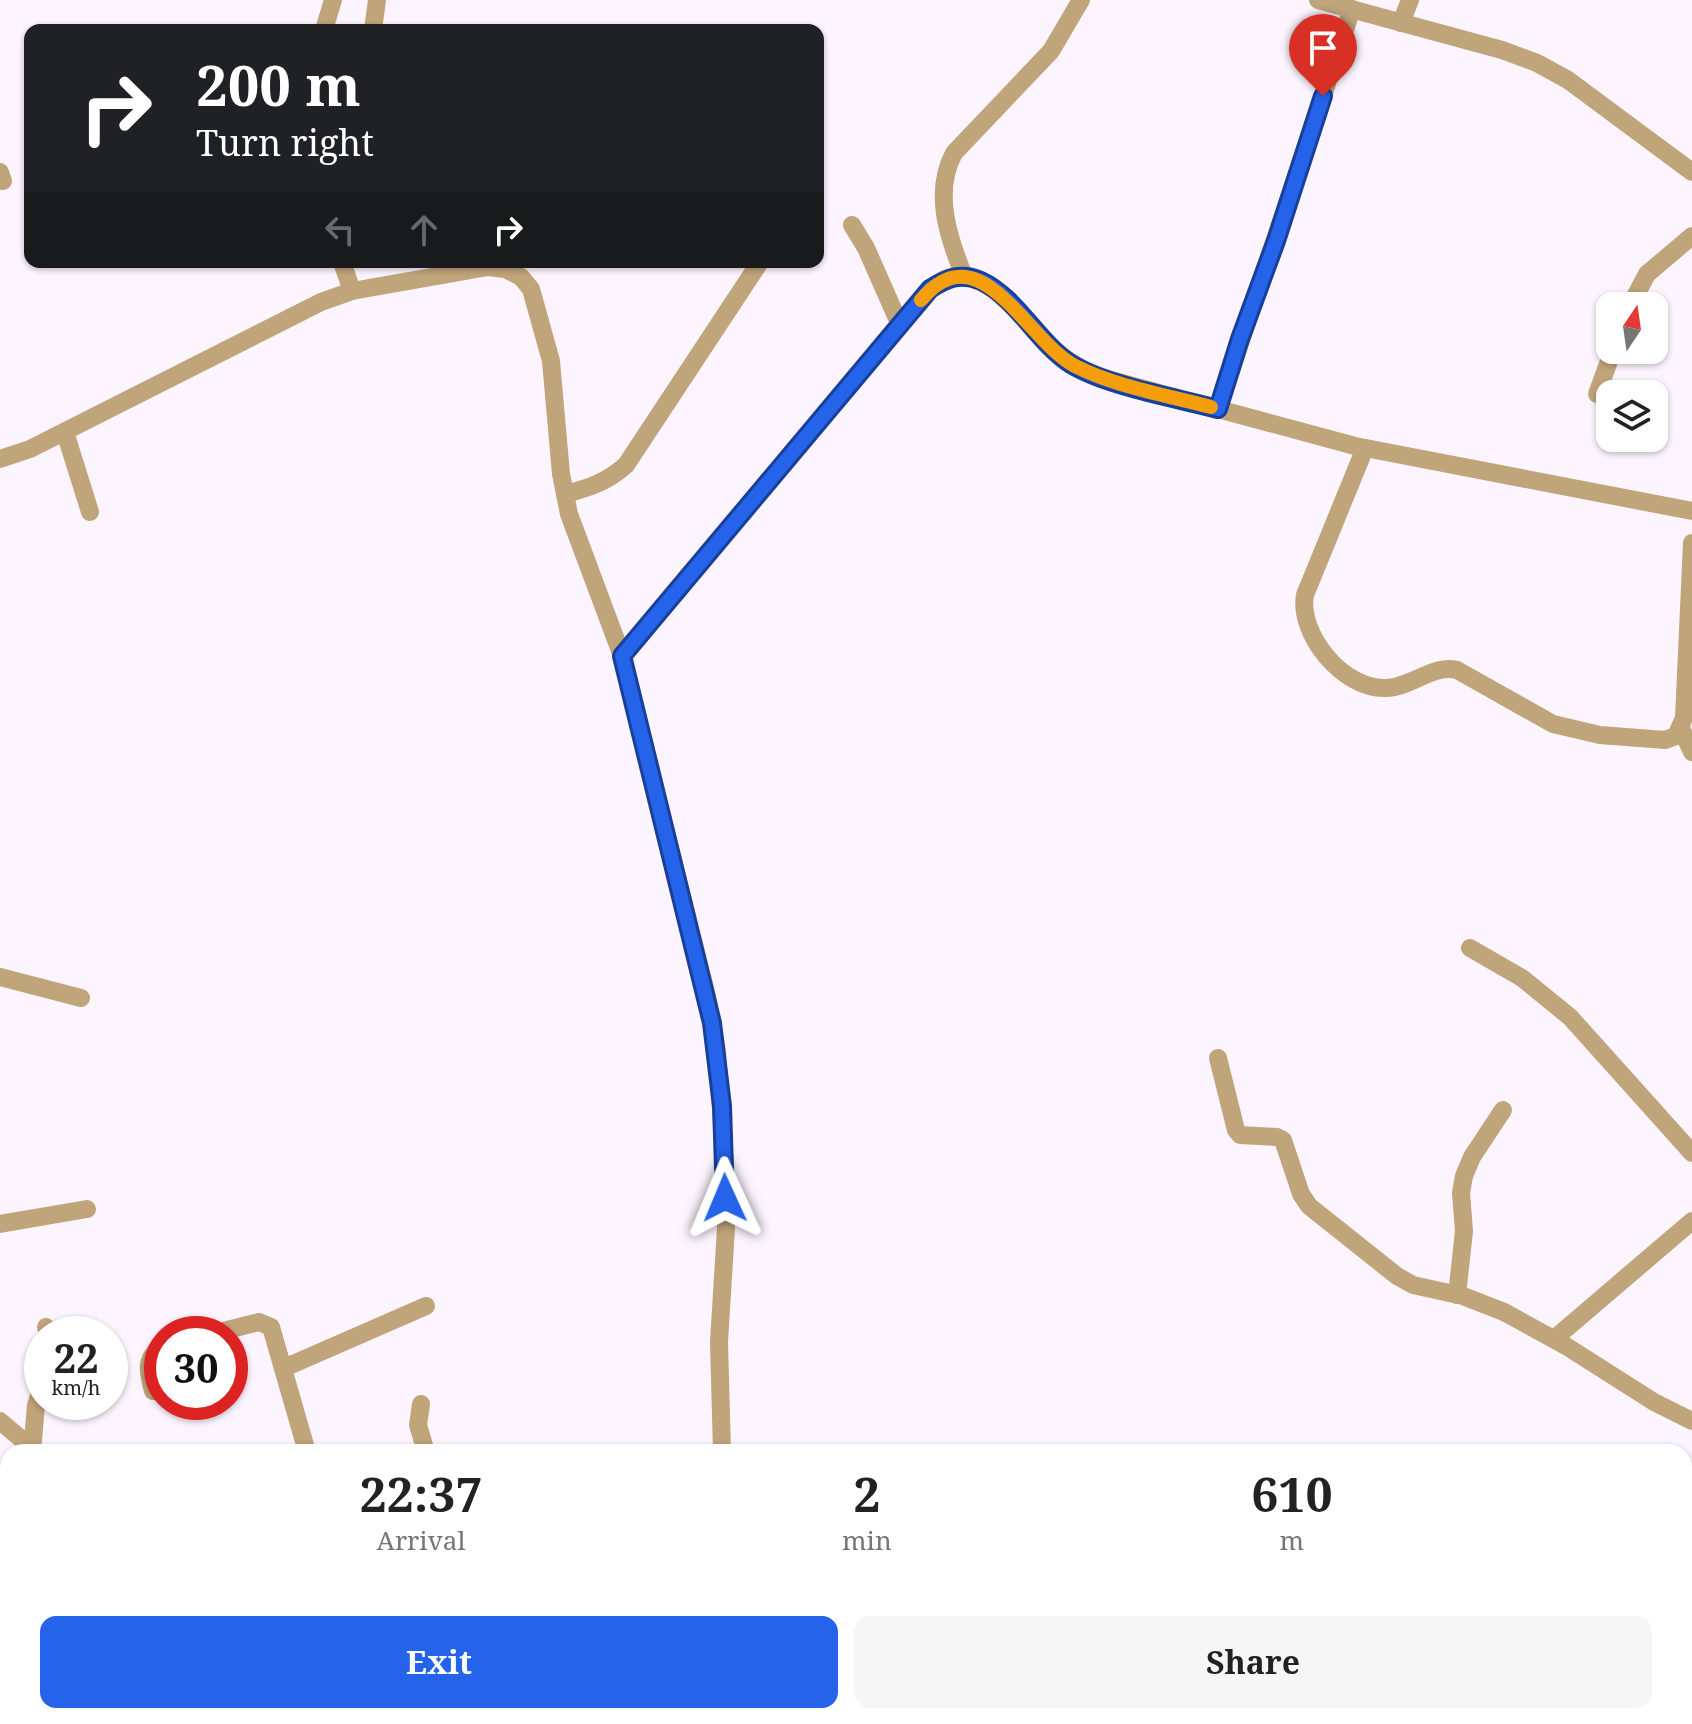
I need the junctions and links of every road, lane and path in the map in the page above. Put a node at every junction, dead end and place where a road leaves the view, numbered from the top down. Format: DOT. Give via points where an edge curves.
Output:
graph roads {
  1 [pos="333,0"];
  2 [pos="377,0"];
  3 [pos="1081,0"];
  4 [pos="1318,0"];
  5 [pos="1410,0"];
  6 [pos="1352,9"];
  7 [pos="1401,23"];
  8 [pos="326,24"];
  9 [pos="374,24"];
  10 [pos="1692,172"];
  11 [pos="852,225"];
  12 [pos="1692,236"];
  13 [pos="344,268"];
  14 [pos="482,268"];
  15 [pos="496,268"];
  16 [pos="756,268"];
  17 [pos="964,276"];
  18 [pos="352,291"];
  19 [pos="1637,292"];
  20 [pos="900,325"];
  21 [pos="1218,409"];
  22 [pos="65,432"];
  23 [pos="1365,448"];
  24 [pos="0,459"];
  25 [pos="565,494"];
  26 [pos="1692,511"];
  27 [pos="90,512"];
  28 [pos="1692,543"];
  29 [pos="622,656"];
  30 [pos="1681,728"];
  31 [pos="1692,752"];
  32 [pos="1470,948"];
  33 [pos="0,977"];
  34 [pos="81,998"];
  35 [pos="1218,1058"];
  36 [pos="1503,1110"];
  37 [pos="1692,1153"];
  38 [pos="87,1209"];
  39 [pos="1692,1221"];
  40 [pos="0,1224"];
  41 [pos="1457,1295"];
  42 [pos="426,1306"];
  43 [pos="248,1325"];
  44 [pos="1554,1339"];
  45 [pos="284,1368"];
  46 [pos="421,1404"];
  47 [pos="35,1420"];
  48 [pos="0,1421"];
  49 [pos="1692,1421"];
  50 [pos="27,1444"];
  51 [pos="32,1444"];
  52 [pos="305,1444"];
  53 [pos="424,1444"];
  54 [pos="722,1444"];
  1 -- 8 [label="street"];
  2 -- 9 [label="street"];
  3 -- 17 [label="street" via="1051,51 946,167 945,216"];
  4 -- 6 [label="street"];
  5 -- 7 [label="street"];
  6 -- 7 [label="street"];
  6 -- 21 [label="street"];
  7 -- 10 [label="street" via="1537,63"];
  11 -- 20 [label="street"];
  12 -- 19 [label="street" via="1647,274"];
  13 -- 18 [label="street"];
  14 -- 18 [label="street"];
  15 -- 25 [label="street" via="521,277 531,289 551,361"];
  16 -- 25 [label="street" via="626,465 612,478"];
  17 -- 20 [label="street" via="947,278 930,289"];
  17 -- 21 [label="street" via="1003,297 1071,364 1096,376"];
  18 -- 22 [label="street"];
  20 -- 29 [label="street"];
  21 -- 23 [label="street"];
  22 -- 24 [label="street"];
  22 -- 27 [label="street"];
  23 -- 26 [label="street"];
  23 -- 30 [label="street" via="1302,607 1318,646 1334,664 1360,682 1384,689 1440,669 1457,670 1577,732 1665,740"];
  25 -- 29 [label="street"];
  28 -- 30 [label="street"];
  29 -- 54 [label="street" via="717,1051 726,1228 719,1342"];
  30 -- 31 [label="street"];
  32 -- 37 [label="street" via="1522,978 1570,1017"];
  33 -- 34 [label="street"];
  35 -- 41 [label="street" via="1236,1130 1240,1135 1283,1140 1309,1206 1397,1276"];
  36 -- 41 [label="street" via="1464,1176"];
  38 -- 40 [label="street"];
  39 -- 44 [label="street"];
  41 -- 44 [label="street"];
  42 -- 45 [label="street"];
  43 -- 45 [label="street" via="266,1323"];
  44 -- 49 [label="street"];
  45 -- 52 [label="street"];
  46 -- 53 [label="street" via="418,1425"];
  47 -- 51 [label="street"];
  48 -- 50 [label="street"];
}
